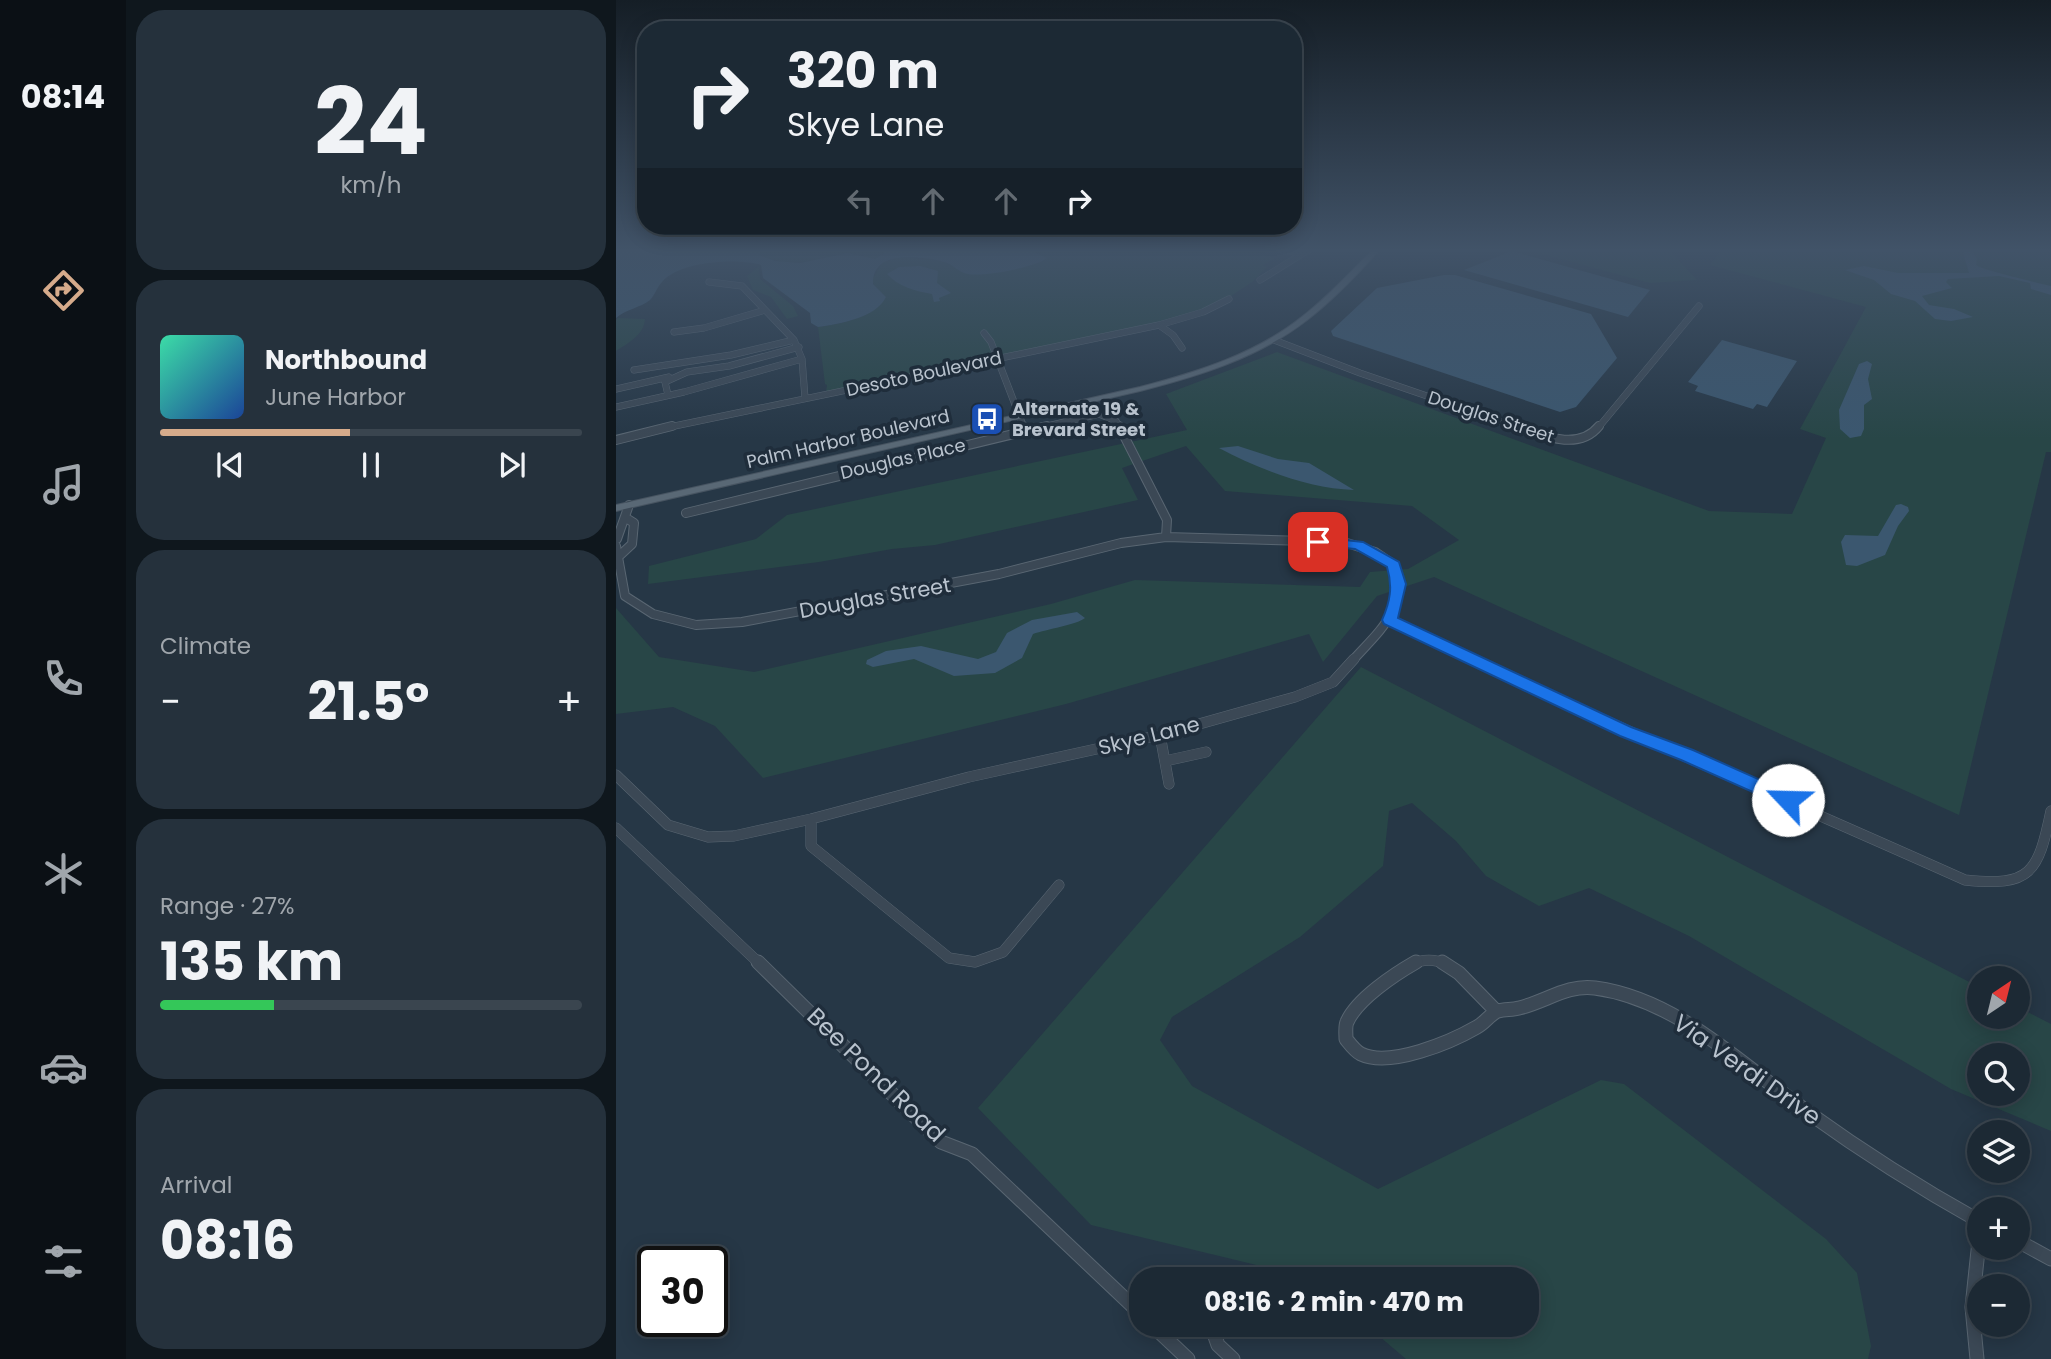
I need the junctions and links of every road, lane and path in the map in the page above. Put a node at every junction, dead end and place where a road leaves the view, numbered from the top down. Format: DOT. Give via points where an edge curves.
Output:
graph roads {
  1 [pos="757,312"];
  2 [pos="767,312"];
  3 [pos="1202,312"];
  4 [pos="1311,312"];
  5 [pos="1694,312"];
  6 [pos="1159,325"];
  7 [pos="674,332"];
  8 [pos="985,333"];
  9 [pos="794,340"];
  10 [pos="1274,340"];
  11 [pos="799,347"];
  12 [pos="1182,348"];
  13 [pos="802,359"];
  14 [pos="996,359"];
  15 [pos="729,366"];
  16 [pos="634,370"];
  17 [pos="674,376"];
  18 [pos="736,377"];
  19 [pos="616,389"];
  20 [pos="668,395"];
  21 [pos="805,398"];
  22 [pos="616,407"];
  23 [pos="1018,416"];
  24 [pos="1025,430"];
  25 [pos="616,440"];
  26 [pos="629,505"];
  27 [pos="616,508"];
  28 [pos="686,513"];
  29 [pos="626,518"];
  30 [pos="617,526"];
  31 [pos="1166,537"];
  32 [pos="617,539"];
  33 [pos="616,546"];
  34 [pos="616,558"];
  35 [pos="1389,620"];
  36 [pos="1160,735"];
  37 [pos="1206,752"];
  38 [pos="1165,761"];
  39 [pos="616,775"];
  40 [pos="1169,784"];
  41 [pos="2051,811"];
  42 [pos="811,819"];
  43 [pos="616,828"];
  44 [pos="1059,885"];
  45 [pos="1496,1011"];
  46 [pos="1967,1214"];
  47 [pos="2030,1248"];
  48 [pos="2051,1259"];
  49 [pos="1977,1260"];
  50 [pos="1129,1303"];
  51 [pos="1165,1337"];
  52 [pos="1215,1337"];
  53 [pos="1188,1359"];
  54 [pos="1233,1359"];
  55 [pos="1976,1359"];
  1 -- 7 [label="street"];
  2 -- 9 [label="street"];
  3 -- 6 [label="street, Desoto Boulevard"];
  4 -- 10 [label="main road, Palm Harbor Boulevard"];
  5 -- 10 [label="street, Douglas Street" via="1592,435 1575,441 1537,433"];
  6 -- 12 [label="street"];
  6 -- 14 [label="street, Desoto Boulevard"];
  8 -- 14 [label="street"];
  9 -- 11 [label="street"];
  9 -- 16 [label="street"];
  10 -- 23 [label="main road, Palm Harbor Boulevard" via="1181,378"];
  11 -- 13 [label="street"];
  11 -- 15 [label="street"];
  13 -- 18 [label="street"];
  13 -- 21 [label="street"];
  14 -- 21 [label="street, Desoto Boulevard"];
  14 -- 23 [label="street"];
  15 -- 17 [label="street"];
  15 -- 18 [label="street"];
  17 -- 19 [label="street"];
  17 -- 20 [label="street" via="665,382"];
  18 -- 20 [label="street"];
  20 -- 22 [label="street"];
  21 -- 25 [label="street, Desoto Boulevard"];
  23 -- 24 [label="street"];
  23 -- 26 [label="main road, Palm Harbor Boulevard"];
  24 -- 28 [label="street, Douglas Place"];
  24 -- 31 [label="street, Douglas Place" via="1093,415 1112,417 1167,520"];
  26 -- 27 [label="main road, Palm Harbor Boulevard"];
  26 -- 29 [label="street"];
  29 -- 30 [label="street"];
  29 -- 34 [label="street" via="634,523 632,544"];
  30 -- 32 [label="street"];
  31 -- 34 [label="street, Douglas Street" via="880,597 742,622 696,625 653,614 625,596"];
  31 -- 35 [label="street, Skye Lane" via="1358,545 1394,565 1399,584"];
  33 -- 34 [label="street, Douglas Street"];
  35 -- 36 [label="street, Skye Lane" via="1333,682"];
  35 -- 41 [label="street" via="1626,732 1965,880 2020,880 2031,872 2042,855"];
  36 -- 38 [label="street"];
  36 -- 42 [label="street, Skye Lane" via="969,777"];
  37 -- 38 [label="street"];
  38 -- 40 [label="street"];
  39 -- 42 [label="street, Skye Lane" via="668,825 708,837"];
  42 -- 44 [label="street" via="811,846 948,958 975,962 1003,953"];
  43 -- 50 [label="street, Bee Pond Road" via="941,1142 972,1154"];
  45 -- 45 [label="street, Via Verdi Drive" via="1459,973 1440,961 1418,961 1361,1003 1346,1023 1346,1038 1360,1054 1381,1058 1425,1049 1480,1026"];
  45 -- 46 [label="street, Via Verdi Drive" via="1519,1008 1559,991 1593,988 1637,998 1684,1024 1798,1107"];
  47 -- 48 [label="street"];
  49 -- 55 [label="street" via="1972,1307"];
  51 -- 53 [label="street"];
  52 -- 54 [label="street"];
}
